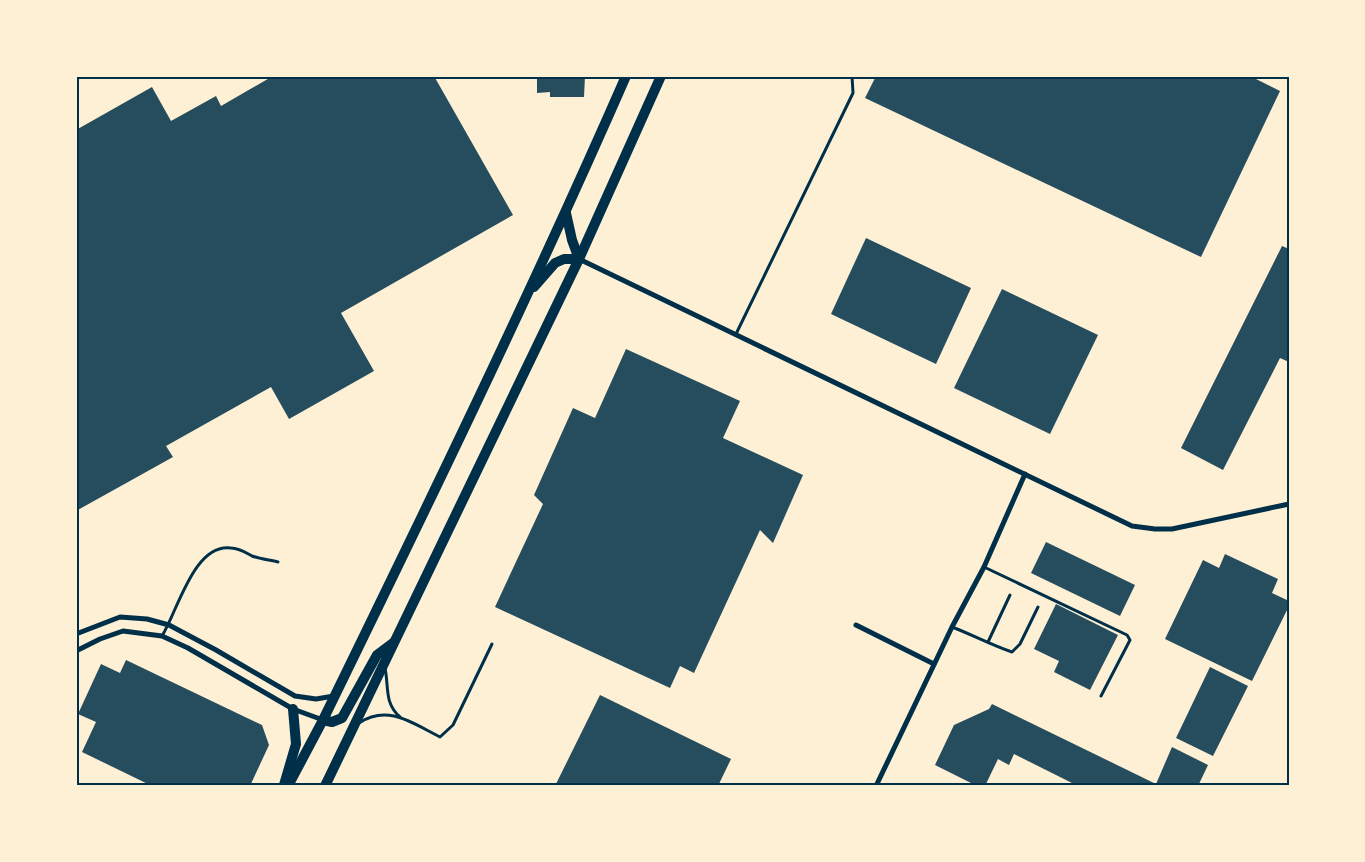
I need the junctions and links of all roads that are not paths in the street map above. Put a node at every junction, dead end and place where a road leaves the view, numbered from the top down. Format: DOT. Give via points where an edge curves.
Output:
graph roads {
  1 [pos="626,76"];
  2 [pos="661,76"];
  3 [pos="852,76"];
  4 [pos="566,213"];
  5 [pos="579,259"];
  6 [pos="528,292"];
  7 [pos="736,334"];
  8 [pos="1025,474"];
  9 [pos="1289,504"];
  10 [pos="278,562"];
  11 [pos="984,567"];
  12 [pos="1010,595"];
  13 [pos="1038,608"];
  14 [pos="169,625"];
  15 [pos="856,625"];
  16 [pos="952,627"];
  17 [pos="76,634"];
  18 [pos="162,636"];
  19 [pos="395,642"];
  20 [pos="988,642"];
  21 [pos="492,644"];
  22 [pos="76,652"];
  23 [pos="384,664"];
  24 [pos="934,664"];
  25 [pos="335,696"];
  26 [pos="1102,696"];
  27 [pos="293,709"];
  28 [pos="400,718"];
  29 [pos="323,720"];
  30 [pos="356,724"];
  31 [pos="284,786"];
  32 [pos="288,786"];
  33 [pos="325,786"];
  34 [pos="876,786"];
  1 -- 4 [label="highway"];
  2 -- 5 [label="highway"];
  3 -- 7 [label="lane" via="853,93"];
  4 -- 5 [label="highway"];
  4 -- 6 [label="highway"];
  5 -- 6 [label="highway" via="555,263"];
  5 -- 7 [label="street"];
  5 -- 19 [label="highway"];
  6 -- 25 [label="highway"];
  7 -- 8 [label="street"];
  8 -- 9 [label="street" via="1132,526 1155,529 1172,529"];
  8 -- 11 [label="street"];
  10 -- 14 [label="lane" via="230,547 214,549 193,571"];
  11 -- 16 [label="street"];
  11 -- 26 [label="lane" via="1128,635 1130,640"];
  12 -- 20 [label="lane"];
  13 -- 20 [label="lane" via="1020,644 1012,652"];
  14 -- 17 [label="street" via="120,617"];
  14 -- 18 [label="lane"];
  14 -- 25 [label="street" via="295,696 316,699"];
  15 -- 24 [label="street"];
  16 -- 20 [label="lane"];
  16 -- 24 [label="street"];
  18 -- 22 [label="street" via="123,631"];
  18 -- 27 [label="street"];
  19 -- 23 [label="highway"];
  19 -- 29 [label="highway" via="377,655 342,718 332,722"];
  21 -- 28 [label="lane" via="453,725 440,737"];
  23 -- 28 [label="lane" via="387,697"];
  23 -- 30 [label="highway"];
  24 -- 34 [label="street"];
  25 -- 29 [label="highway"];
  27 -- 29 [label="street"];
  27 -- 31 [label="highway" via="295,750"];
  28 -- 30 [label="lane" via="378,714"];
  29 -- 32 [label="highway"];
  30 -- 33 [label="highway"];
}
